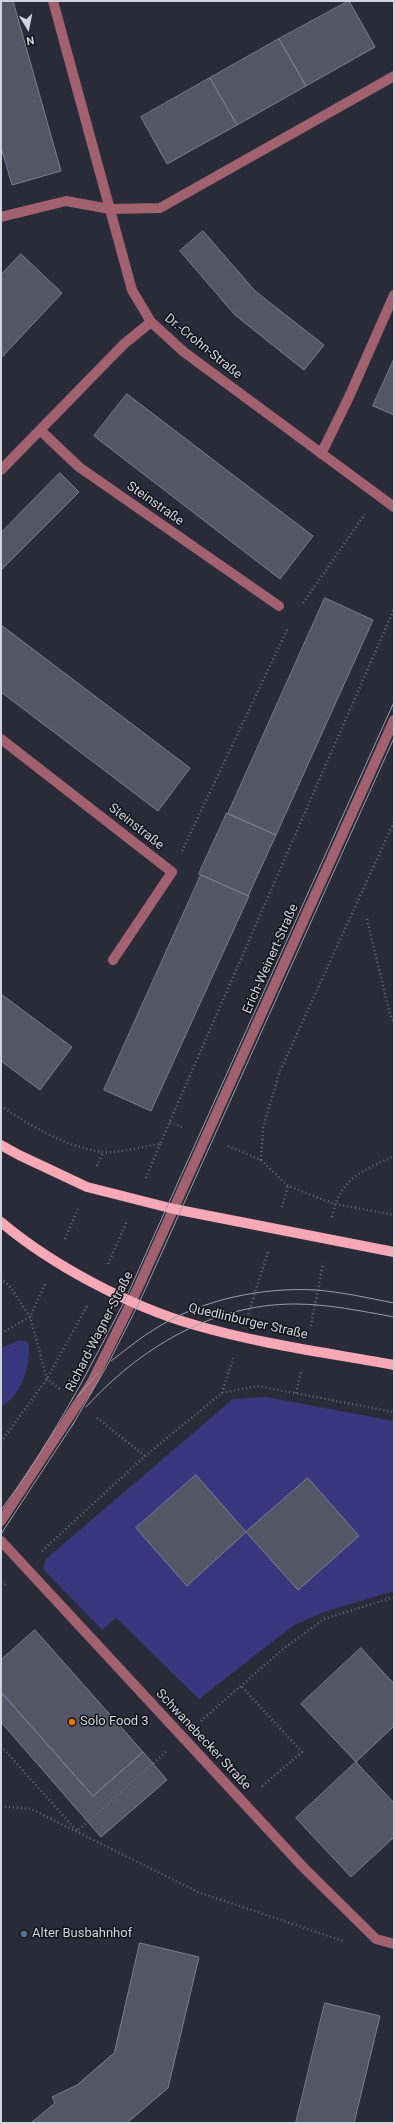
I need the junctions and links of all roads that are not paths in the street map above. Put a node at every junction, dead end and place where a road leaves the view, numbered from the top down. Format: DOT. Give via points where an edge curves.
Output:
graph roads {
  1 [pos="53,1"];
  2 [pos="394,76"];
  3 [pos="110,209"];
  4 [pos="1,217"];
  5 [pos="394,296"];
  6 [pos="151,322"];
  7 [pos="40,430"];
  8 [pos="321,454"];
  9 [pos="1,470"];
  10 [pos="394,506"];
  11 [pos="279,606"];
  12 [pos="394,720"];
  13 [pos="1,738"];
  14 [pos="113,960"];
  15 [pos="1,1145"];
  16 [pos="174,1209"];
  17 [pos="1,1222"];
  18 [pos="394,1252"];
  19 [pos="132,1301"];
  20 [pos="394,1365"];
  21 [pos="1,1521"];
  22 [pos="1,1541"];
  23 [pos="394,1944"];
  1 -- 3 [label="street, Dr.-Crohn-Straße"];
  2 -- 3 [label="street" via="160,208"];
  3 -- 4 [label="street" via="66,201"];
  3 -- 6 [label="street, Dr.-Crohn-Straße" via="132,290"];
  5 -- 8 [label="street"];
  6 -- 7 [label="street" via="124,344"];
  6 -- 8 [label="street, Dr.-Crohn-Straße" via="184,352"];
  7 -- 9 [label="street"];
  7 -- 11 [label="street, Steinstraße" via="79,467"];
  8 -- 10 [label="street, Dr.-Crohn-Straße"];
  12 -- 16 [label="street, Erich-Weinert-Straße"];
  13 -- 14 [label="street, Steinstraße" via="172,872"];
  15 -- 16 [label="main road" via="87,1187"];
  16 -- 18 [label="main road"];
  16 -- 19 [label="street, Richard-Wagner-Straße"];
  17 -- 19 [label="main road, Quedlinburger Straße" via="55,1261"];
  19 -- 20 [label="main road, Quedlinburger Straße" via="195,1326"];
  19 -- 21 [label="street, Richard-Wagner-Straße" via="92,1382"];
  22 -- 23 [label="street, Schwanebecker Straße" via="303,1867 376,1939"];
}
